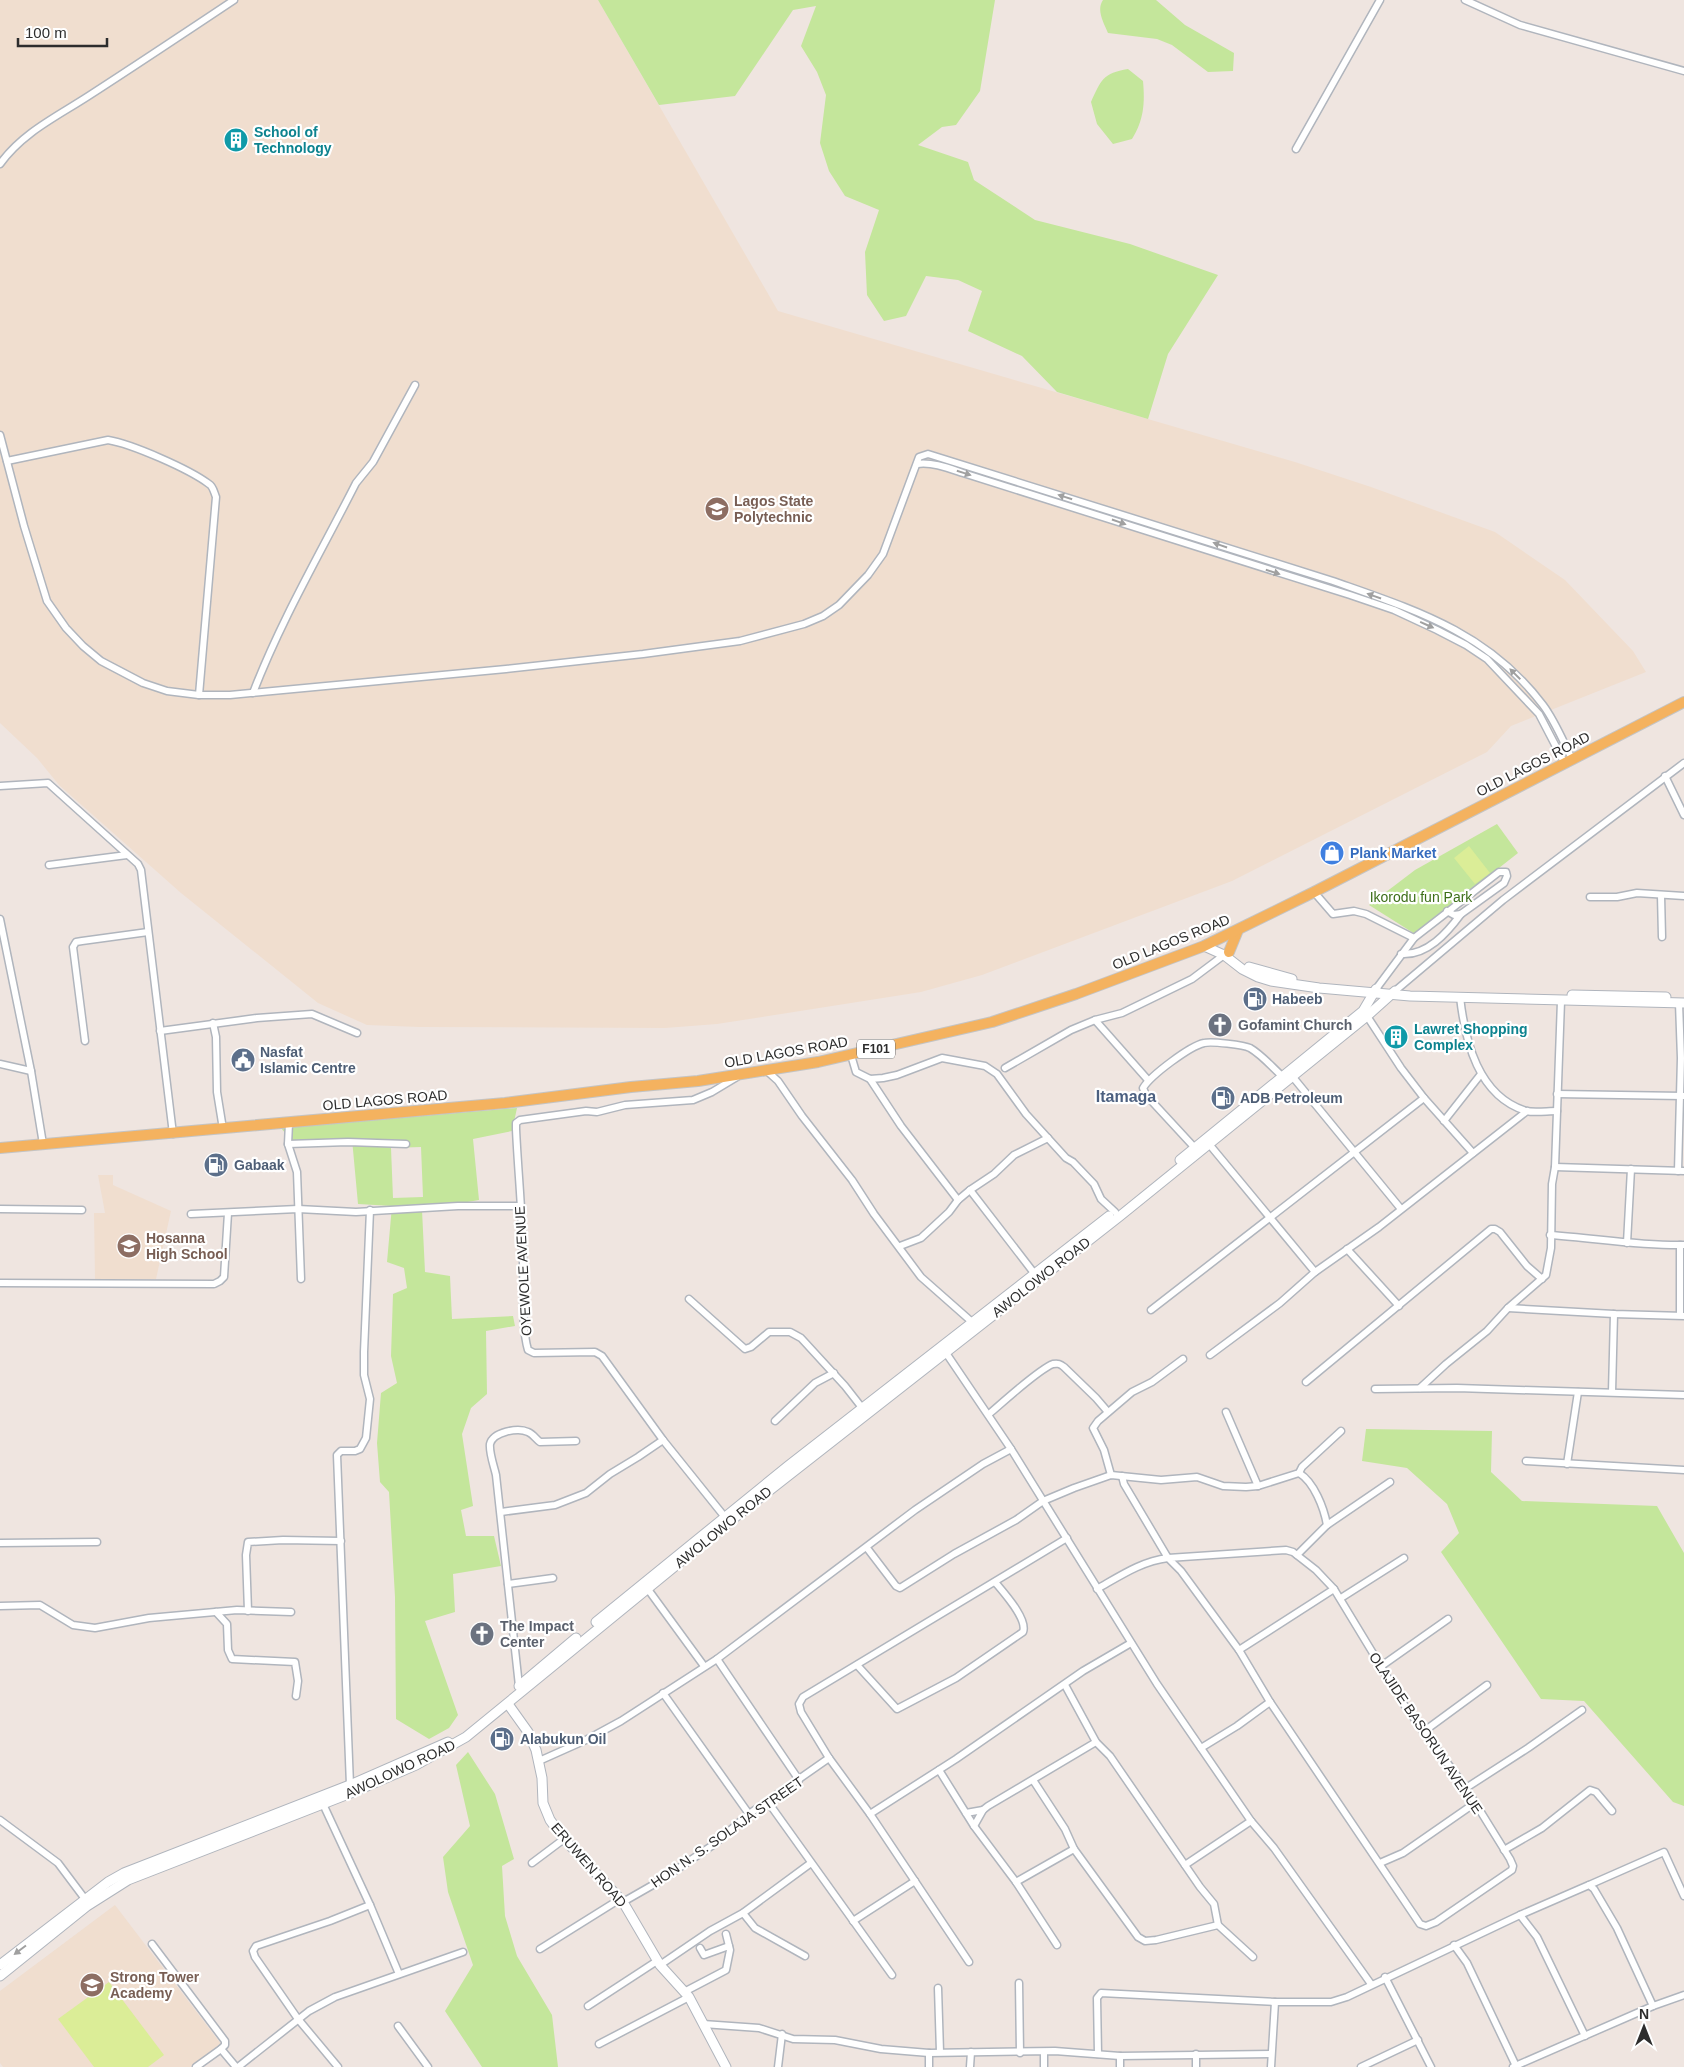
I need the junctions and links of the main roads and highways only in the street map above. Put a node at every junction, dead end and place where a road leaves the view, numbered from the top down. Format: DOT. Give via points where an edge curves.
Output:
graph roads {
  1 [pos="1684,702"];
  2 [pos="1238,930"];
  3 [pos="1218,940"];
  4 [pos="1204,946"];
  5 [pos="1226,953"];
  6 [pos="1375,991"];
  7 [pos="1393,993"];
  8 [pos="1638,1000"];
  9 [pos="1682,1001"];
  10 [pos="0,1148"];
  11 [pos="944,1350"];
  12 [pos="508,1704"];
  13 [pos="464,1736"];
  14 [pos="455,1742"];
  15 [pos="0,1965"];
  16 [pos="0,1976"];
  17 [pos="726,2067"];
  1 -- 2 [label="main road, OLD LAGOS ROAD / F101"];
  2 -- 3 [label="main road, OLD LAGOS ROAD / F101"];
  2 -- 5 [label="main road"];
  3 -- 4 [label="main road, OLD LAGOS ROAD / F101"];
  3 -- 5 [label="main road"];
  4 -- 5 [label="main road"];
  4 -- 10 [label="main road, OLD LAGOS ROAD / F101" via="992,1022 768,1072 505,1103"];
  5 -- 6 [label="main road" via="1246,966 1272,974"];
  6 -- 7 [label="main road"];
  6 -- 11 [label="main road, AWOLOWO ROAD" via="1362,1011 1156,1181 972,1322"];
  7 -- 8 [label="main road"];
  7 -- 8 [label="main road" via="1561,1001"];
  7 -- 11 [label="main road, AWOLOWO ROAD" via="1209,1144"];
  8 -- 9 [label="main road"];
  11 -- 12 [label="main road, AWOLOWO ROAD" via="646,1588"];
  11 -- 13 [label="main road, AWOLOWO ROAD" via="724,1516 519,1686"];
  12 -- 13 [label="main road, AWOLOWO ROAD"];
  12 -- 17 [label="main road, ERUWEN ROAD" via="528,1732 539,1761 543,1803 550,1820 622,1900 658,1963 686,1995"];
  13 -- 14 [label="main road, AWOLOWO ROAD"];
  14 -- 15 [label="main road, AWOLOWO ROAD, one-way" via="124,1873"];
  14 -- 16 [label="main road, AWOLOWO ROAD" via="416,1765 128,1880 87,1906"];
}
